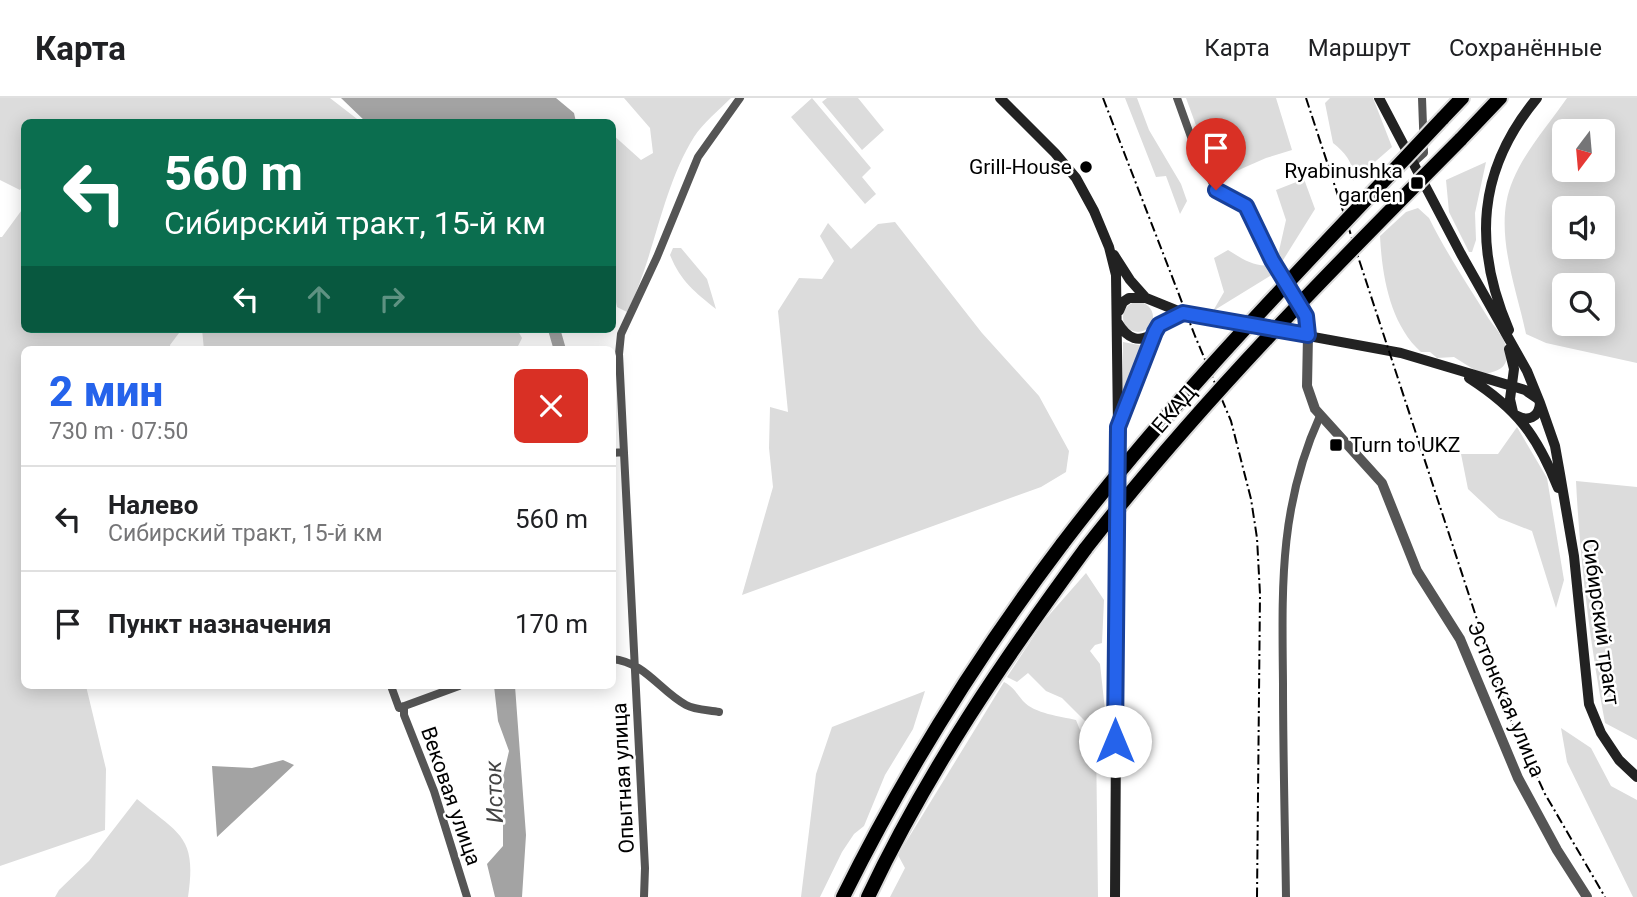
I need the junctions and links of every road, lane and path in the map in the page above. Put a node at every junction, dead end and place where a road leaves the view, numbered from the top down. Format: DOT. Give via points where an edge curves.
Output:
graph roads {
  1 [pos="740,98"];
  2 [pos="1000,98"];
  3 [pos="1177,98"];
  4 [pos="1379,98"];
  5 [pos="1422,98"];
  6 [pos="1462,98"];
  7 [pos="1500,98"];
  8 [pos="1536,98"];
  9 [pos="1413,163"];
  10 [pos="1109,247"];
  11 [pos="1148,299"];
  12 [pos="1183,313"];
  13 [pos="1118,318"];
  14 [pos="1157,329"];
  15 [pos="1308,335"];
  16 [pos="1505,336"];
  17 [pos="1511,358"];
  18 [pos="1527,371"];
  19 [pos="1460,373"];
  20 [pos="1492,381"];
  21 [pos="1515,392"];
  22 [pos="1539,401"];
  23 [pos="1514,413"];
  24 [pos="1320,416"];
  25 [pos="1118,427"];
  26 [pos="624,452"];
  27 [pos="616,453"];
  28 [pos="1563,501"];
  29 [pos="616,660"];
  30 [pos="634,665"];
  31 [pos="393,689"];
  32 [pos="451,689"];
  33 [pos="402,707"];
  34 [pos="719,712"];
  35 [pos="1637,777"];
  36 [pos="467,897"];
  37 [pos="644,897"];
  38 [pos="843,897"];
  39 [pos="868,897"];
  40 [pos="1115,897"];
  41 [pos="1286,897"];
  42 [pos="1587,897"];
  1 -- 26 [label="street, Опытная улица" via="698,157 621,334"];
  2 -- 10 [label="main road" via="1076,178"];
  3 -- 15 [label="street" via="1216,190 1246,206 1306,316"];
  4 -- 9 [label="main road, Сибирский тракт"];
  5 -- 9 [label="street" via="1424,153"];
  6 -- 38 [label="highway, ЕКАД, bridge" via="1227,348 1063,543 1015,606 925,745"];
  7 -- 39 [label="highway, ЕКАД, bridge" via="1236,372 1086,548 1011,648 974,707"];
  8 -- 18 [label="main road" via="1503,148 1485,225 1485,252 1494,291"];
  9 -- 16 [label="main road, Сибирский тракт"];
  10 -- 11 [label="main road"];
  10 -- 13 [label="main road"];
  11 -- 12 [label="main road"];
  11 -- 13 [label="main road" via="1129,298"];
  11 -- 14 [label="main road" via="1158,311"];
  12 -- 14 [label="main road"];
  12 -- 15 [label="main road"];
  13 -- 14 [label="main road" via="1131,338 1149,337"];
  13 -- 25 [label="main road"];
  14 -- 25 [label="main road"];
  15 -- 19 [label="main road" via="1401,353"];
  15 -- 24 [label="street, Эстонская улица" via="1307,386"];
  16 -- 17 [label="main road, Сибирский тракт"];
  16 -- 18 [label="main road, Сибирский тракт"];
  17 -- 20 [label="main road" via="1507,376"];
  17 -- 21 [label="main road, Сибирский тракт"];
  18 -- 22 [label="main road, Сибирский тракт"];
  19 -- 20 [label="main road"];
  19 -- 23 [label="main road"];
  20 -- 21 [label="main road"];
  21 -- 22 [label="main road"];
  21 -- 23 [label="main road, Сибирский тракт"];
  22 -- 23 [label="main road" via="1533,417 1524,419"];
  22 -- 28 [label="main road, Сибирский тракт" via="1555,446"];
  23 -- 28 [label="main road, Сибирский тракт" via="1541,448"];
  24 -- 41 [label="street" via="1303,454 1282,570"];
  24 -- 42 [label="street, Эстонская улица" via="1382,482 1417,571 1460,639 1518,778"];
  25 -- 40 [label="main road"];
  26 -- 27 [label="street"];
  26 -- 30 [label="street, Опытная улица"];
  28 -- 35 [label="main road, Сибирский тракт" via="1574,556 1589,704 1601,733"];
  29 -- 30 [label="street"];
  30 -- 34 [label="street" via="686,705"];
  30 -- 37 [label="street, Опытная улица"];
  31 -- 33 [label="street, Вековая улица"];
  32 -- 33 [label="street"];
  33 -- 36 [label="street, Вековая улица"];
}
